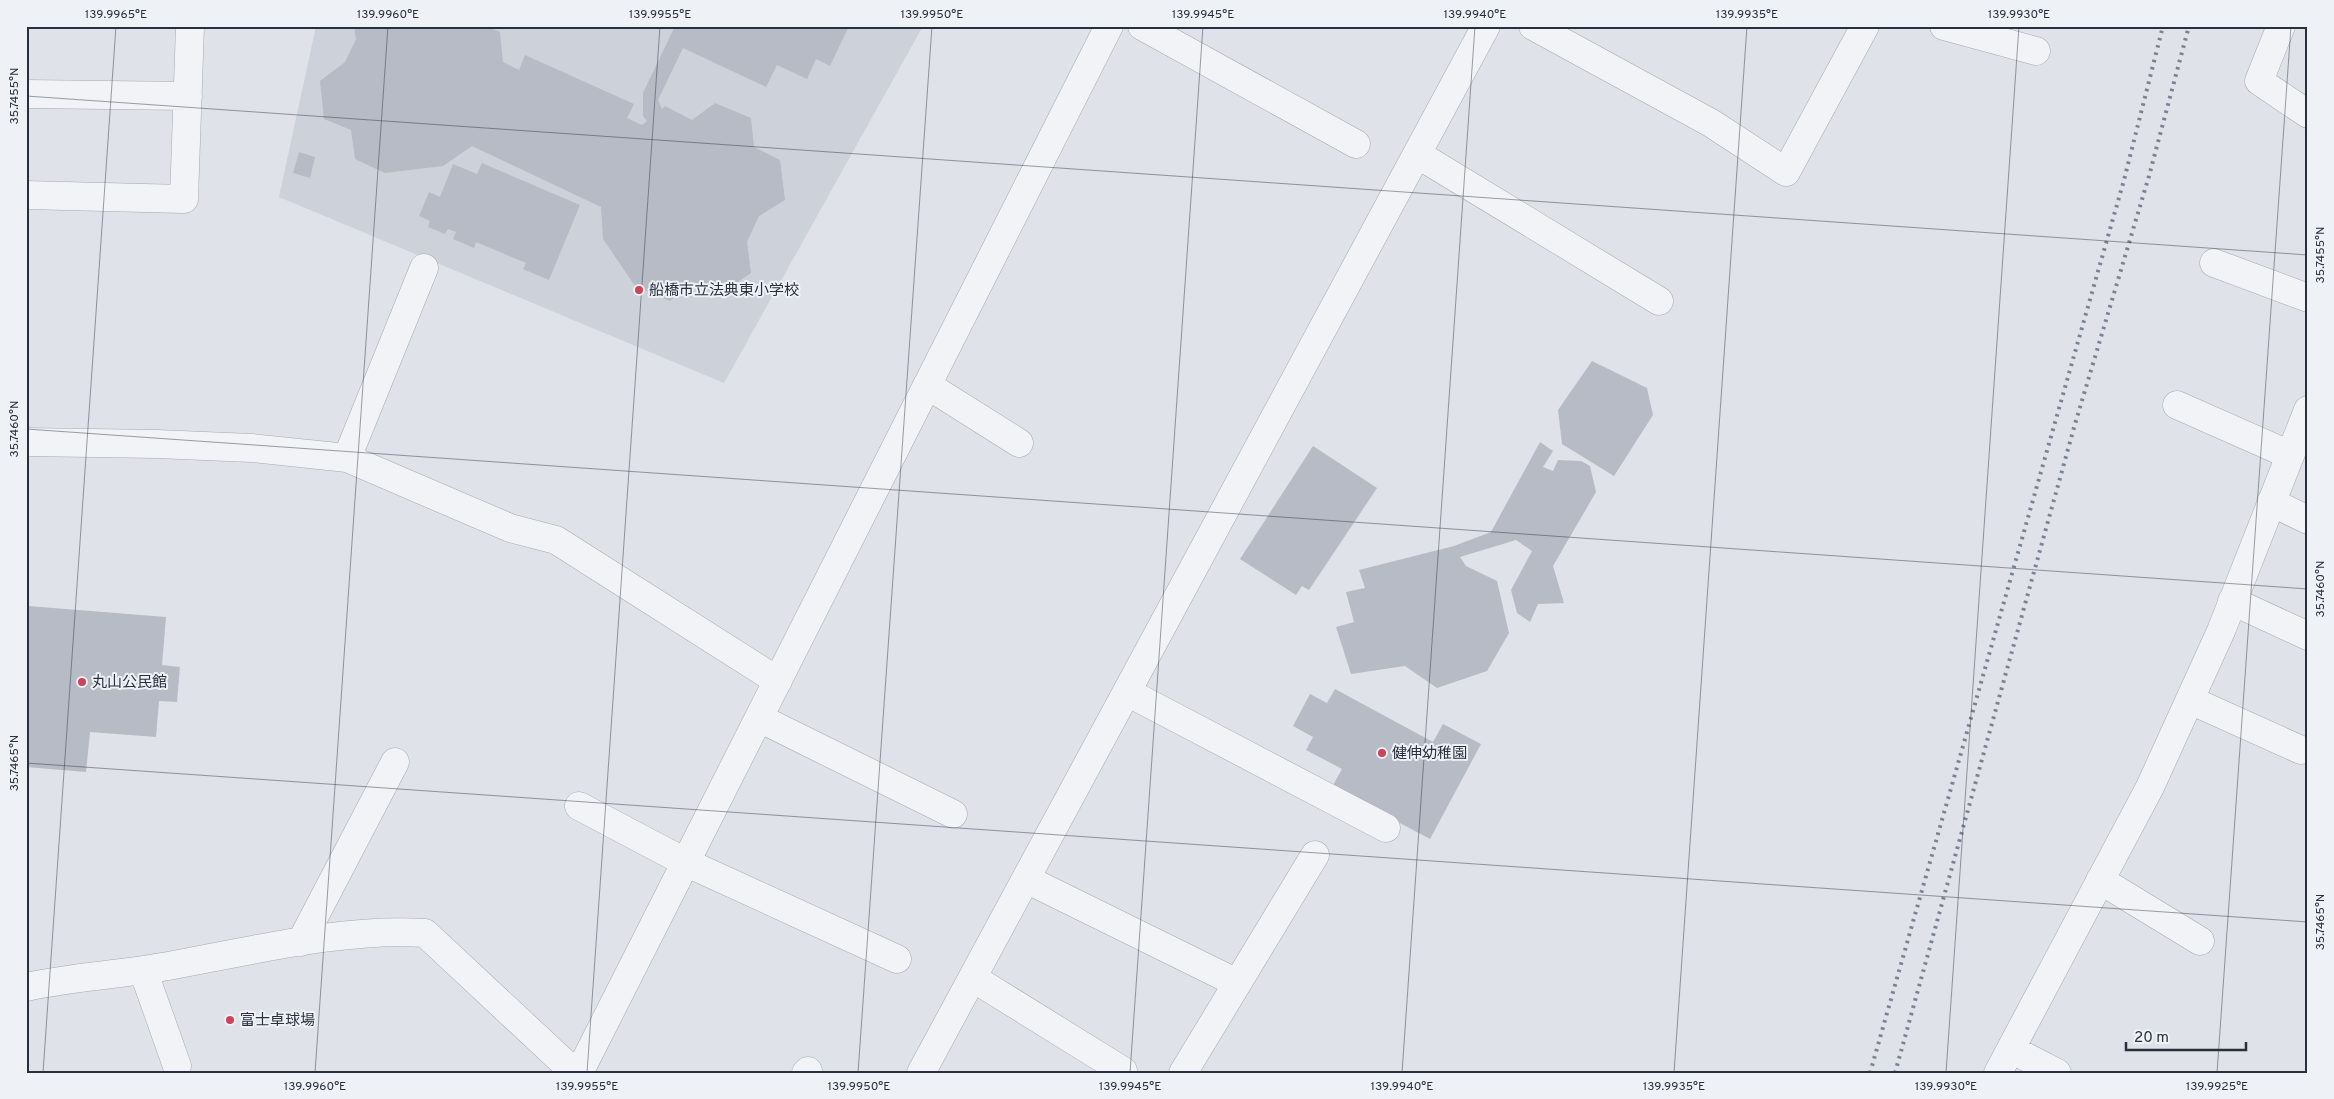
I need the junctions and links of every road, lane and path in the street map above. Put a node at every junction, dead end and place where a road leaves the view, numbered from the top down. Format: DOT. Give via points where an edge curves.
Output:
graph roads {
  1 [pos="190,26"];
  2 [pos="1109,26"];
  3 [pos="1142,26"];
  4 [pos="1486,26"];
  5 [pos="1533,26"];
  6 [pos="1865,26"];
  7 [pos="1944,26"];
  8 [pos="2281,26"];
  9 [pos="2006,34"];
  10 [pos="2036,51"];
  11 [pos="26,94"];
  12 [pos="188,96"];
  13 [pos="2308,114"];
  14 [pos="1356,144"];
  15 [pos="1417,154"];
  16 [pos="26,196"];
  17 [pos="2214,263"];
  18 [pos="424,268"];
  19 [pos="2308,298"];
  20 [pos="1659,301"];
  21 [pos="927,386"];
  22 [pos="2177,405"];
  23 [pos="2308,411"];
  24 [pos="26,442"];
  25 [pos="1019,443"];
  26 [pos="2290,455"];
  27 [pos="347,458"];
  28 [pos="2271,502"];
  29 [pos="2308,520"];
  30 [pos="2232,601"];
  31 [pos="2308,636"];
  32 [pos="778,681"];
  33 [pos="1127,692"];
  34 [pos="2190,700"];
  35 [pos="759,718"];
  36 [pos="2301,750"];
  37 [pos="395,762"];
  38 [pos="579,806"];
  39 [pos="953,814"];
  40 [pos="1386,828"];
  41 [pos="1315,855"];
  42 [pos="685,862"];
  43 [pos="1026,878"];
  44 [pos="2100,880"];
  45 [pos="2200,941"];
  46 [pos="301,942"];
  47 [pos="897,959"];
  48 [pos="143,970"];
  49 [pos="973,978"];
  50 [pos="1237,983"];
  51 [pos="26,987"];
  52 [pos="2011,1049"];
  53 [pos="177,1066"];
  54 [pos="1123,1071"];
  55 [pos="577,1073"];
  56 [pos="921,1073"];
  57 [pos="1183,1073"];
  58 [pos="1998,1073"];
  59 [pos="2057,1073"];
  1 -- 12 [label="street"];
  2 -- 21 [label="street"];
  3 -- 14 [label="street"];
  4 -- 15 [label="street"];
  5 -- 6 [label="street" via="1711,123 1786,172"];
  7 -- 9 [label="street"];
  8 -- 13 [label="street" via="2259,81"];
  9 -- 10 [label="street"];
  11 -- 12 [label="street"];
  12 -- 16 [label="street" via="184,200"];
  15 -- 20 [label="street"];
  15 -- 33 [label="street"];
  17 -- 19 [label="street"];
  18 -- 27 [label="street"];
  21 -- 25 [label="street"];
  21 -- 32 [label="street"];
  22 -- 26 [label="street"];
  23 -- 26 [label="street"];
  24 -- 27 [label="street" via="252,448"];
  26 -- 28 [label="street"];
  27 -- 32 [label="street" via="510,528 556,540"];
  28 -- 29 [label="street"];
  28 -- 30 [label="street"];
  30 -- 31 [label="street"];
  30 -- 34 [label="street"];
  32 -- 35 [label="street"];
  33 -- 40 [label="street"];
  33 -- 43 [label="street"];
  34 -- 36 [label="street"];
  34 -- 44 [label="street" via="2150,787"];
  35 -- 39 [label="street"];
  35 -- 42 [label="street"];
  37 -- 46 [label="street"];
  38 -- 42 [label="street"];
  41 -- 50 [label="street"];
  42 -- 47 [label="street"];
  42 -- 55 [label="street"];
  43 -- 49 [label="street"];
  43 -- 50 [label="street"];
  44 -- 45 [label="street"];
  44 -- 52 [label="street"];
  46 -- 48 [label="street"];
  46 -- 55 [label="street" via="394,931 425,933"];
  48 -- 51 [label="street"];
  48 -- 53 [label="street"];
  49 -- 54 [label="street"];
  49 -- 56 [label="street"];
  50 -- 57 [label="street"];
  52 -- 58 [label="street"];
  52 -- 59 [label="street"];
}
